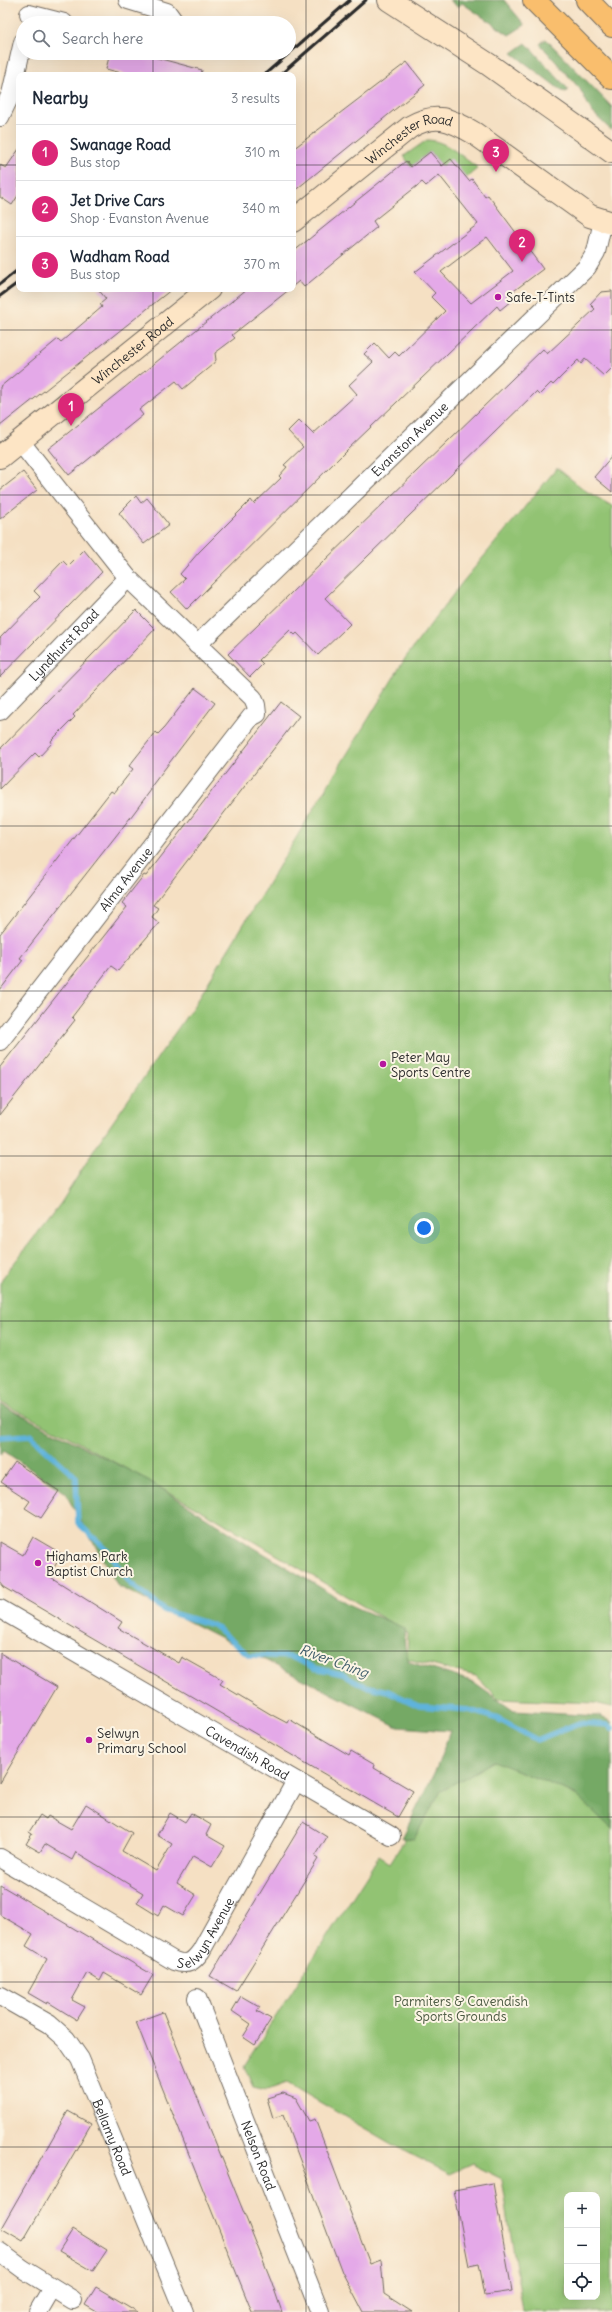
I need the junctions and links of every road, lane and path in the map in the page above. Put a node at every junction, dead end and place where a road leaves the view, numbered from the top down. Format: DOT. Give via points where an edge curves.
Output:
graph roads {
  1 [pos="128,0"];
  2 [pos="389,0"];
  3 [pos="534,0"];
  4 [pos="587,0"];
  5 [pos="30,12"];
  6 [pos="42,16"];
  7 [pos="171,16"];
  8 [pos="612,26"];
  9 [pos="19,60"];
  10 [pos="16,72"];
  11 [pos="16,72"];
  12 [pos="612,78"];
  13 [pos="0,118"];
  14 [pos="612,152"];
  15 [pos="296,219"];
  16 [pos="607,222"];
  17 [pos="205,292"];
  18 [pos="20,441"];
  19 [pos="0,457"];
  20 [pos="128,578"];
  21 [pos="197,645"];
  22 [pos="0,711"];
  23 [pos="0,1041"];
  24 [pos="0,1609"];
  25 [pos="296,1781"];
  26 [pos="391,1836"];
  27 [pos="0,1858"];
  28 [pos="0,1996"];
  29 [pos="197,1998"];
  30 [pos="0,2252"];
  31 [pos="52,2288"];
  32 [pos="73,2300"];
  33 [pos="38,2312"];
  34 [pos="184,2312"];
  35 [pos="320,2312"];
  1 -- 7 [label="street" via="168,12"];
  2 -- 14 [label="main road" via="524,89"];
  3 -- 12 [label="highway"];
  4 -- 8 [label="highway"];
  5 -- 6 [label="street"];
  9 -- 11 [label="street"];
  10 -- 13 [label="street" via="11,94"];
  15 -- 16 [label="main road, Winchester Road" via="410,127 420,120 438,118 474,133 590,216"];
  16 -- 21 [label="street, Evanston Avenue" via="596,252 587,267"];
  17 -- 18 [label="main road, Winchester Road"];
  18 -- 19 [label="main road, Winchester Road"];
  18 -- 20 [label="street"];
  20 -- 21 [label="street"];
  20 -- 22 [label="street, Lyndhurst Road"];
  21 -- 23 [label="street, Alma Avenue" via="253,698 257,714 252,717"];
  24 -- 25 [label="street, Cavendish Road"];
  25 -- 26 [label="street, Cavendish Road"];
  25 -- 27 [label="street, Selwyn Avenue" via="193,1962 174,1962"];
  28 -- 34 [label="street, Bellamy Road" via="49,2024 66,2038 80,2059"];
  29 -- 35 [label="street, Nelson Road"];
  30 -- 31 [label="street"];
  31 -- 32 [label="street"];
  31 -- 33 [label="street"];
}
